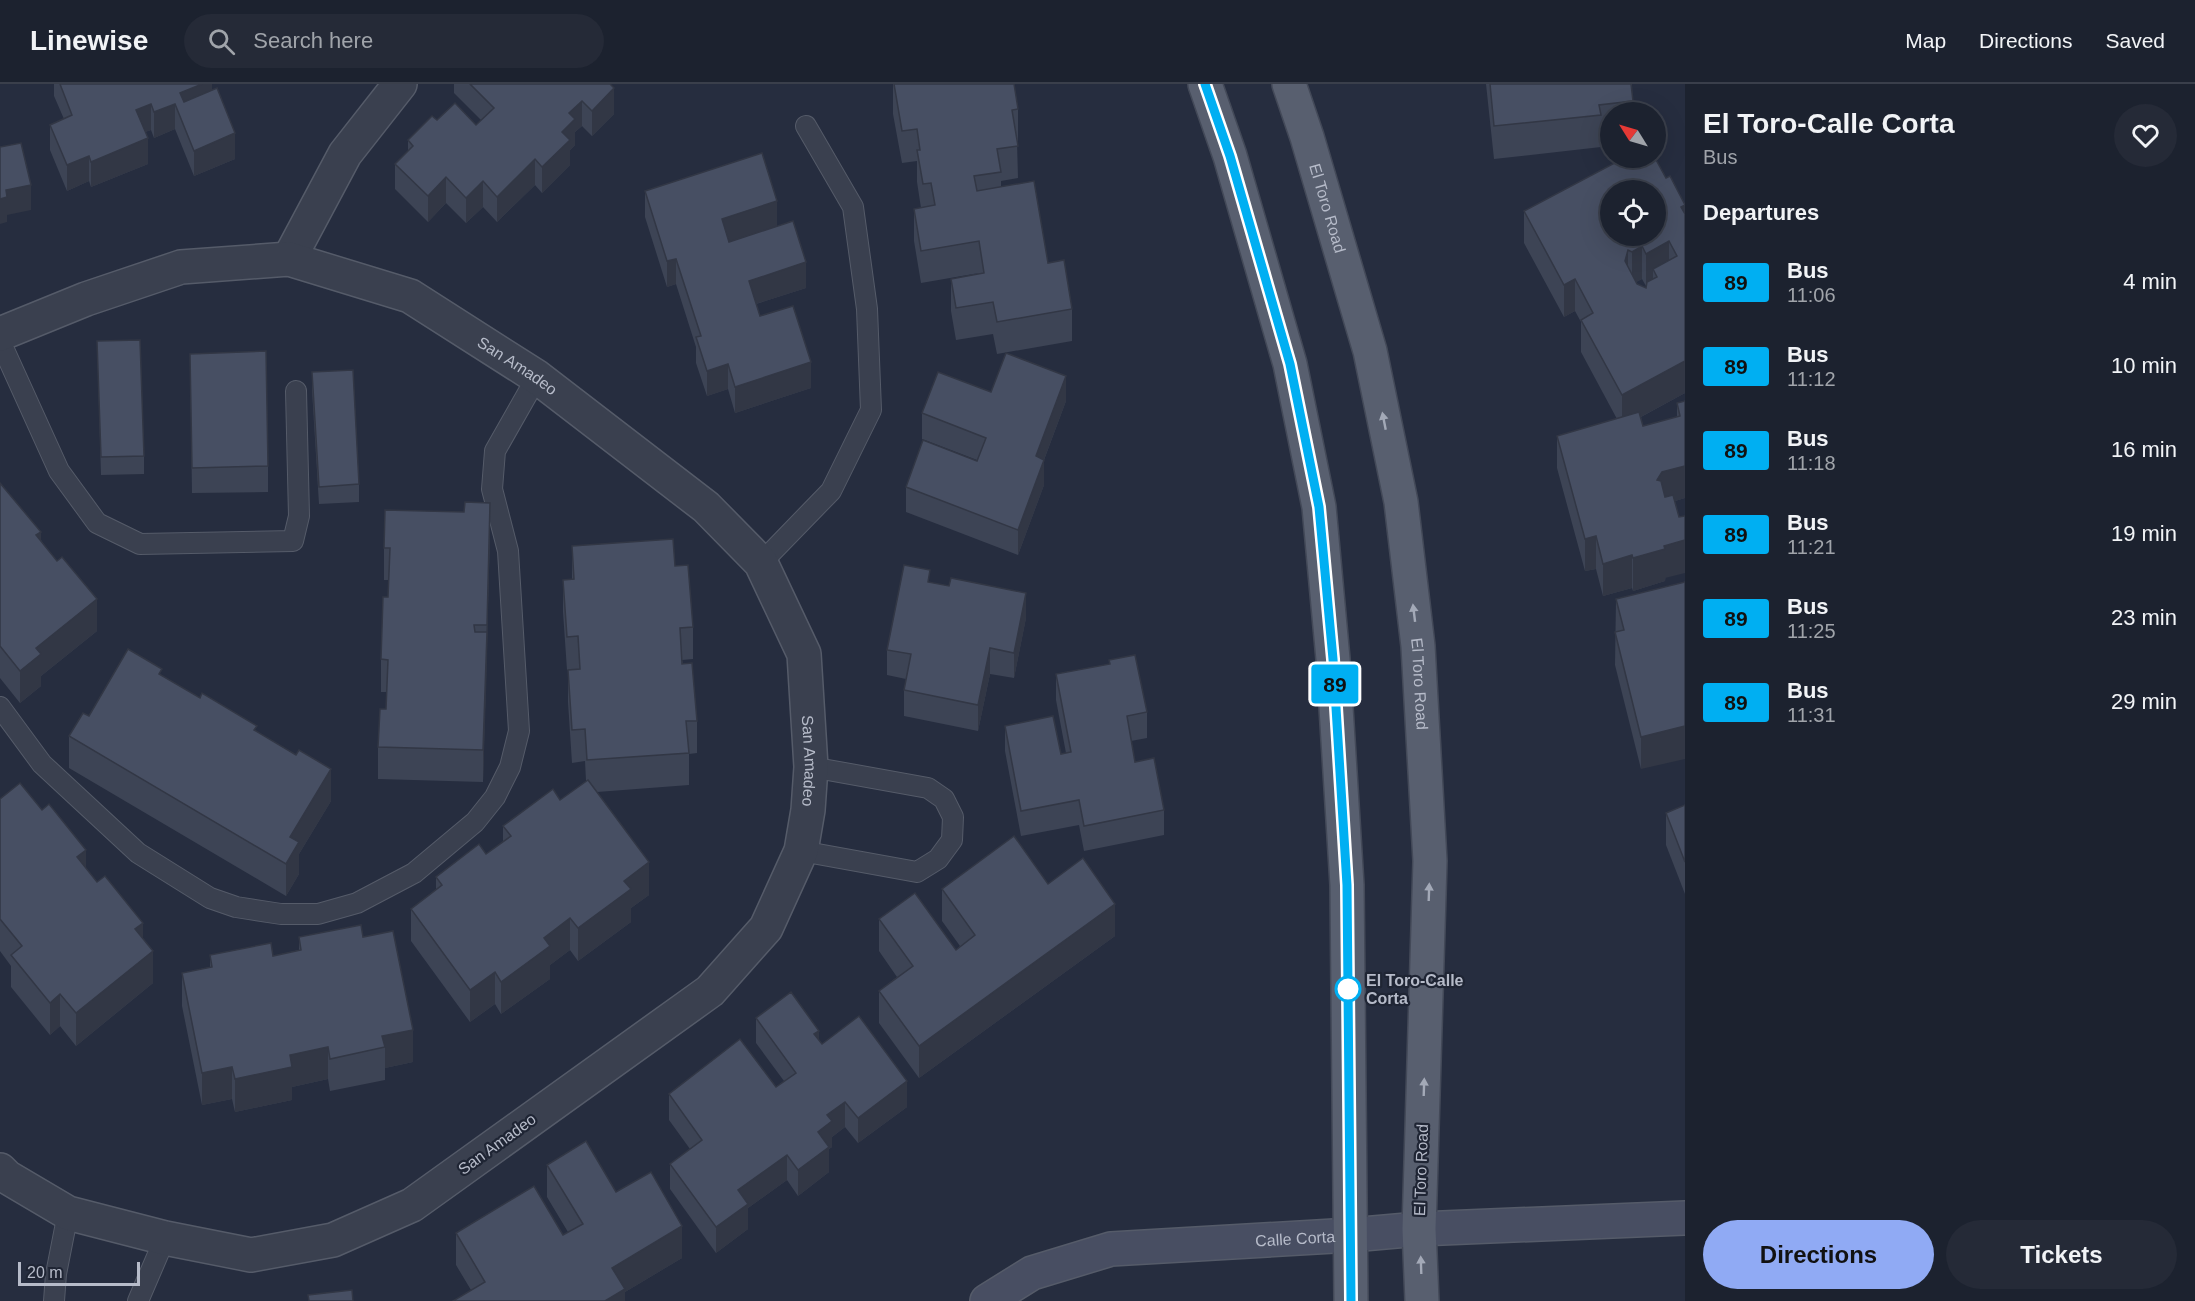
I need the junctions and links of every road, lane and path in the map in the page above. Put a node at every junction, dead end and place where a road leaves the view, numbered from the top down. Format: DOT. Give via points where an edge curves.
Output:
graph roads {
  1 [pos="400,84"];
  2 [pos="1205,84"];
  3 [pos="1289,84"];
  4 [pos="806,126"];
  5 [pos="289,259"];
  6 [pos="0,334"];
  7 [pos="0,341"];
  8 [pos="537,377"];
  9 [pos="296,391"];
  10 [pos="761,563"];
  11 [pos="0,707"];
  12 [pos="811,767"];
  13 [pos="801,851"];
  14 [pos="0,1170"];
  15 [pos="68,1213"];
  16 [pos="1685,1218"];
  17 [pos="1419,1229"];
  18 [pos="1351,1235"];
  19 [pos="165,1238"];
  20 [pos="54,1301"];
  21 [pos="138,1301"];
  22 [pos="987,1301"];
  23 [pos="1351,1301"];
  24 [pos="1422,1301"];
  1 -- 5 [label="street" via="345,154"];
  2 -- 18 [label="main road" via="1230,156 1290,364 1319,507 1347,885"];
  17 -- 3 [label="main road, El Toro Road, one-way" via="1430,861 1418,646 1401,502 1370,351"];
  4 -- 10 [label="lane" via="853,207 867,309 871,410 831,491"];
  5 -- 6 [label="street, San Amadeo" via="181,267"];
  5 -- 8 [label="street, San Amadeo" via="410,296"];
  7 -- 9 [label="lane" via="59,471 97,523 140,544 293,542 299,516"];
  8 -- 10 [label="street, San Amadeo" via="706,507"];
  8 -- 11 [label="lane" via="495,452 492,489 509,562 519,730 510,767 495,797 475,822 414,873 357,903 318,914 281,914 236,907 210,898 138,853 42,764"];
  10 -- 12 [label="street, San Amadeo" via="804,654"];
  12 -- 13 [label="street, San Amadeo"];
  12 -- 13 [label="lane" via="928,788 944,798 953,817 952,840 938,859 917,872"];
  13 -- 19 [label="street, San Amadeo" via="766,928 710,991 412,1205 333,1240 251,1255"];
  14 -- 15 [label="street, San Amadeo"];
  15 -- 19 [label="street, San Amadeo"];
  15 -- 20 [label="lane"];
  16 -- 17 [label="street, Calle Corta"];
  17 -- 18 [label="street, Calle Corta"];
  24 -- 17 [label="main road, El Toro Road, one-way"];
  18 -- 22 [label="street, Calle Corta" via="1111,1249 1032,1273"];
  18 -- 23 [label="main road"];
  19 -- 21 [label="lane"];
}
